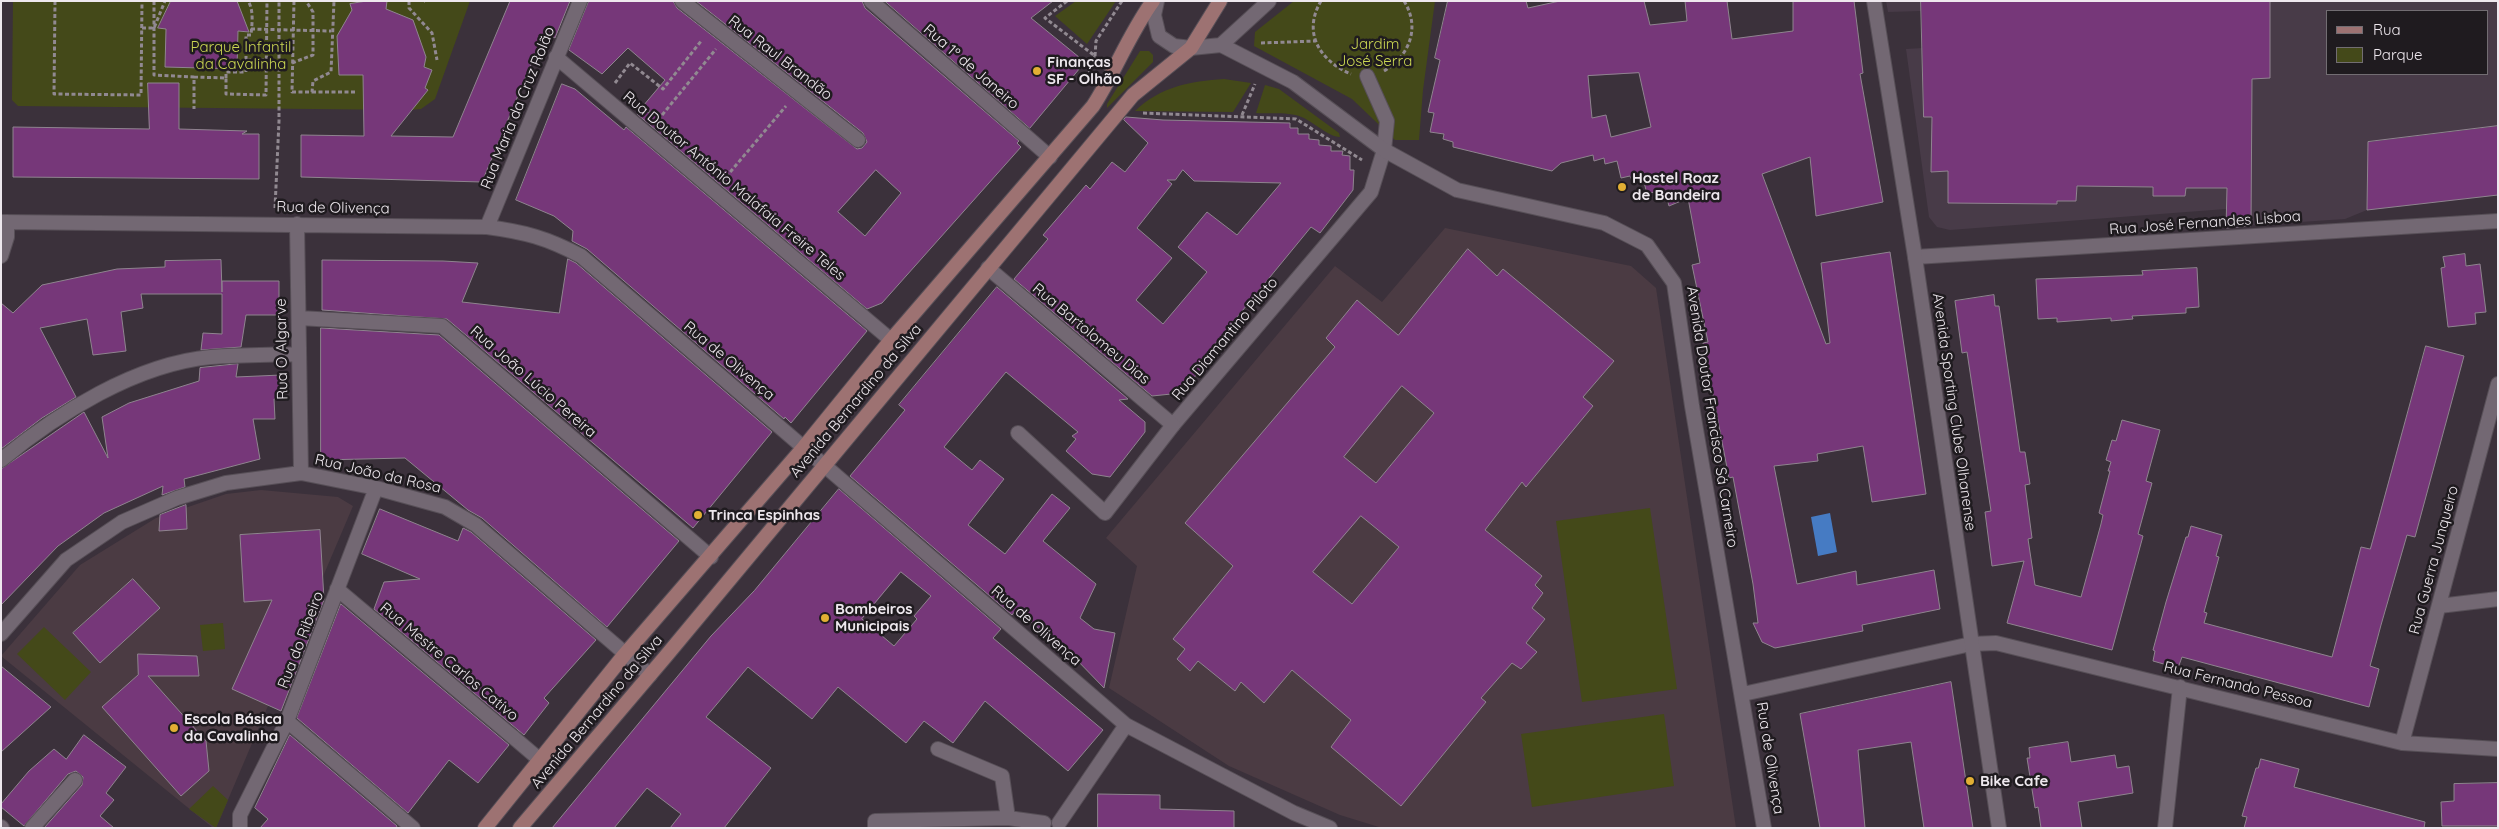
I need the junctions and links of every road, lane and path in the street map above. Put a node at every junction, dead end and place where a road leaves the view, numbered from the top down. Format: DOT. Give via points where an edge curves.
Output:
graph roads {
  1 [pos="55,1"];
  2 [pos="142,1"];
  3 [pos="154,1"];
  4 [pos="165,1"];
  5 [pos="250,1"];
  6 [pos="267,1"];
  7 [pos="279,1"];
  8 [pos="294,1"];
  9 [pos="306,1"];
  10 [pos="334,1"];
  11 [pos="409,1"];
  12 [pos="580,1"];
  13 [pos="682,1"];
  14 [pos="871,1"];
  15 [pos="1067,1"];
  16 [pos="1122,1"];
  17 [pos="1153,1"];
  18 [pos="1157,1"];
  19 [pos="1220,1"];
  20 [pos="1269,1"];
  21 [pos="1321,1"];
  22 [pos="1404,1"];
  23 [pos="1874,1"];
  24 [pos="713,26"];
  25 [pos="142,28"];
  26 [pos="154,28"];
  27 [pos="251,29"];
  28 [pos="267,30"];
  29 [pos="279,30"];
  30 [pos="293,31"];
  31 [pos="313,31"];
  32 [pos="331,31"];
  33 [pos="726,36"];
  34 [pos="1316,41"];
  35 [pos="1255,44"];
  36 [pos="1221,45"];
  37 [pos="1191,48"];
  38 [pos="1095,56"];
  39 [pos="556,57"];
  40 [pos="246,60"];
  41 [pos="266,60"];
  42 [pos="437,60"];
  43 [pos="292,63"];
  44 [pos="1367,76"];
  45 [pos="194,77"];
  46 [pos="226,78"];
  47 [pos="1087,80"];
  48 [pos="312,92"];
  49 [pos="356,92"];
  50 [pos="798,92"];
  51 [pos="603,97"];
  52 [pos="194,108"];
  53 [pos="1135,113"];
  54 [pos="646,134"];
  55 [pos="858,140"];
  56 [pos="1384,150"];
  57 [pos="1050,157"];
  58 [pos="1378,170"];
  59 [pos="714,191"];
  60 [pos="2498,221"];
  61 [pos="4,222"];
  62 [pos="274,224"];
  63 [pos="297,224"];
  64 [pos="487,227"];
  65 [pos="1,256"];
  66 [pos="1915,257"];
  67 [pos="988,268"];
  68 [pos="299,318"];
  69 [pos="891,340"];
  70 [pos="298,354"];
  71 [pos="2498,384"];
  72 [pos="1173,425"];
  73 [pos="1018,433"];
  74 [pos="804,446"];
  75 [pos="1,460"];
  76 [pos="825,465"];
  77 [pos="301,473"];
  78 [pos="376,488"];
  79 [pos="711,557"];
  80 [pos="337,589"];
  81 [pos="2498,599"];
  82 [pos="2439,606"];
  83 [pos="1,634"];
  84 [pos="1971,644"];
  85 [pos="625,654"];
  86 [pos="650,675"];
  87 [pos="2180,687"];
  88 [pos="1743,694"];
  89 [pos="287,721"];
  90 [pos="1126,725"];
  91 [pos="2402,744"];
  92 [pos="938,749"];
  93 [pos="2498,749"];
  94 [pos="540,760"];
  95 [pos="75,780"];
  96 [pos="1008,818"];
  97 [pos="1044,825"];
  98 [pos="1062,825"];
  99 [pos="32,828"];
  100 [pos="240,828"];
  101 [pos="413,828"];
  102 [pos="486,828"];
  103 [pos="520,828"];
  104 [pos="875,828"];
  105 [pos="1330,828"];
  106 [pos="1764,828"];
  107 [pos="1999,828"];
  108 [pos="2165,828"];
  1 -- 25 [label="path" via="54,94 141,95"];
  2 -- 25 [label="path"];
  3 -- 26 [label="path"];
  4 -- 26 [label="path"];
  5 -- 27 [label="path"];
  6 -- 28 [label="path"];
  7 -- 29 [label="path"];
  8 -- 30 [label="path"];
  9 -- 31 [label="path" via="313,12"];
  10 -- 32 [label="path"];
  11 -- 42 [label="path" via="409,8 432,33"];
  12 -- 39 [label="street, Rua Maria da Cruz Rolão"];
  13 -- 24 [label="street, Rua Raul Brandão"];
  14 -- 57 [label="street, Rua 1º de Janeiro"];
  15 -- 38 [label="path" via="1046,18"];
  16 -- 38 [label="path" via="1096,41"];
  17 -- 57 [label="main road, Avenida Bernardino da Silva" via="1094,106"];
  18 -- 37 [label="street" via="1154,15 1159,36 1174,46"];
  19 -- 37 [label="main road, Avenida Bernardino da Silva"];
  20 -- 36 [label="street"];
  21 -- 34 [label="path" via="1314,25"];
  22 -- 44 [label="path" via="1412,23 1406,52 1396,64"];
  23 -- 66 [label="street, Avenida Sporting Clube Olhanense"];
  24 -- 33 [label="street, Rua Raul Brandão"];
  24 -- 51 [label="path" via="663,89 630,63"];
  25 -- 26 [label="path"];
  26 -- 45 [label="path" via="154,75"];
  27 -- 28 [label="path"];
  27 -- 40 [label="path" via="251,35 246,34"];
  28 -- 29 [label="path"];
  28 -- 41 [label="path"];
  29 -- 30 [label="path"];
  29 -- 62 [label="path"];
  30 -- 31 [label="path"];
  30 -- 43 [label="path"];
  31 -- 32 [label="path"];
  31 -- 43 [label="path" via="313,55"];
  32 -- 48 [label="path" via="331,72 313,81"];
  33 -- 50 [label="street, Rua Raul Brandão"];
  33 -- 54 [label="path"];
  34 -- 35 [label="path"];
  34 -- 44 [label="path" via="1323,56 1335,68"];
  36 -- 37 [label="street"];
  36 -- 56 [label="street, Avenida Doutor Francisco Sá Carneiro" via="1293,82"];
  37 -- 67 [label="main road, Avenida Bernardino da Silva" via="1133,94"];
  38 -- 47 [label="path"];
  39 -- 51 [label="street, Rua Doutor António Malafaia Freire Teles"];
  39 -- 64 [label="street, Rua Maria da Cruz Rolão"];
  40 -- 41 [label="path"];
  40 -- 46 [label="path" via="246,72 226,72"];
  41 -- 46 [label="path" via="266,95 226,94"];
  43 -- 48 [label="path" via="292,92"];
  44 -- 56 [label="street, Rua Diamantino Piloto" via="1387,121"];
  45 -- 46 [label="path"];
  45 -- 52 [label="path"];
  48 -- 49 [label="path"];
  50 -- 55 [label="street, Rua Raul Brandão"];
  50 -- 59 [label="path"];
  51 -- 54 [label="street, Rua Doutor António Malafaia Freire Teles"];
  53 -- 58 [label="path" via="1296,119"];
  54 -- 59 [label="street, Rua Doutor António Malafaia Freire Teles"];
  56 -- 58 [label="street, Rua Diamantino Piloto"];
  56 -- 88 [label="street, Avenida Doutor Francisco Sá Carneiro" via="1457,190 1604,223 1648,245 1674,284"];
  57 -- 69 [label="main road, Avenida Bernardino da Silva"];
  58 -- 72 [label="street, Rua Diamantino Piloto" via="1371,192"];
  59 -- 69 [label="street, Rua Doutor António Malafaia Freire Teles"];
  60 -- 66 [label="street, Rua José Fernandes Lisboa"];
  61 -- 62 [label="street, Rua de Olivença"];
  61 -- 65 [label="street" via="7,237"];
  62 -- 63 [label="street, Rua de Olivença"];
  63 -- 64 [label="street, Rua de Olivença"];
  63 -- 68 [label="street, Rua O Algarve"];
  64 -- 74 [label="street, Rua de Olivença" via="552,240 581,256"];
  66 -- 84 [label="street, Avenida Sporting Clube Olhanense"];
  67 -- 72 [label="street, Rua Bartolomeu Dias"];
  67 -- 76 [label="main road, Avenida Bernardino da Silva"];
  68 -- 70 [label="street, Rua O Algarve"];
  68 -- 79 [label="street, Rua João Lúcio Pereira" via="442,326"];
  69 -- 74 [label="main road, Avenida Bernardino da Silva"];
  70 -- 75 [label="street" via="209,357 152,370 91,398 33,434"];
  70 -- 77 [label="street, Rua O Algarve"];
  71 -- 82 [label="street, Rua Guerra Junqueiro"];
  72 -- 73 [label="street, Rua Diamantino Piloto" via="1105,513"];
  74 -- 76 [label="street, Rua de Olivença"];
  74 -- 79 [label="main road, Avenida Bernardino da Silva"];
  76 -- 86 [label="main road, Avenida Bernardino da Silva"];
  76 -- 90 [label="street, Rua de Olivença"];
  77 -- 78 [label="street, Rua João da Rosa"];
  77 -- 83 [label="street, Rua João da Rosa" via="226,484 177,498 122,522 66,560"];
  78 -- 80 [label="street, Rua do Ribeiro"];
  78 -- 85 [label="street, Rua João da Rosa" via="445,507 476,524"];
  79 -- 85 [label="main road, Avenida Bernardino da Silva"];
  80 -- 89 [label="street, Rua do Ribeiro"];
  80 -- 94 [label="street, Rua Mestre Carlos Cativo"];
  81 -- 82 [label="street"];
  82 -- 91 [label="street, Rua Guerra Junqueiro"];
  84 -- 87 [label="street, Rua Fernando Pessoa" via="1996,643"];
  84 -- 88 [label="street"];
  84 -- 107 [label="street, Avenida Sporting Clube Olhanense"];
  85 -- 86 [label="street, Rua João da Rosa"];
  85 -- 94 [label="main road, Avenida Bernardino da Silva"];
  86 -- 103 [label="main road, Avenida Bernardino da Silva"];
  87 -- 91 [label="street, Rua Fernando Pessoa"];
  87 -- 108 [label="street"];
  88 -- 106 [label="street, Rua de Olivença"];
  89 -- 100 [label="street, Rua do Ribeiro" via="240,815"];
  89 -- 101 [label="street"];
  90 -- 98 [label="street"];
  90 -- 105 [label="street, Rua de Olivença" via="1294,813"];
  91 -- 93 [label="street, Rua Fernando Pessoa"];
  92 -- 96 [label="street" via="1002,776"];
  94 -- 102 [label="main road, Avenida Bernardino da Silva"];
  95 -- 99 [label="street"];
  96 -- 97 [label="street"];
  96 -- 104 [label="street" via="875,821"];
  97 -- 98 [label="street"];
}
